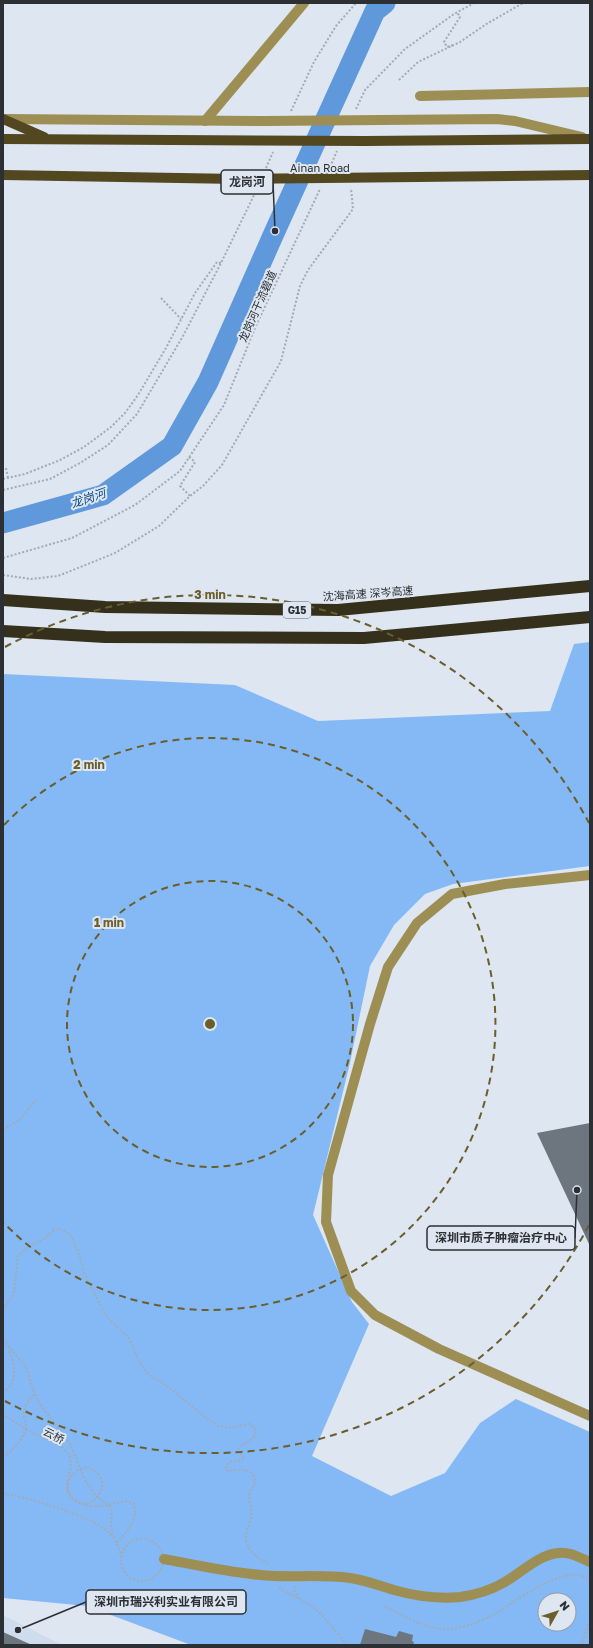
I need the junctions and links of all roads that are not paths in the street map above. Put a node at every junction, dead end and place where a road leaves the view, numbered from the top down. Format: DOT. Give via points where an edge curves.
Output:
graph roads {
  1 [pos="304,3"];
  2 [pos="590,92"];
  3 [pos="420,96"];
  4 [pos="3,119"];
  5 [pos="205,121"];
  6 [pos="3,138"];
  7 [pos="48,139"];
  8 [pos="590,139"];
  9 [pos="3,175"];
  10 [pos="590,175"];
  11 [pos="590,586"];
  12 [pos="3,600"];
  13 [pos="590,617"];
  14 [pos="3,631"];
  15 [pos="590,875"];
  16 [pos="590,1416"];
  17 [pos="164,1559"];
  18 [pos="590,1562"];
  1 -- 5 [label="street"];
  2 -- 3 [label="street"];
  4 -- 5 [label="street"];
  4 -- 7 [label="main road"];
  5 -- 8 [label="street" via="497,119"];
  6 -- 7 [label="main road"];
  7 -- 8 [label="main road"];
  9 -- 10 [label="main road, Ainan Road" via="238,180"];
  11 -- 12 [label="highway, 沈海高速 深岑高速 / G15" via="338,610 105,607"];
  13 -- 14 [label="highway" via="364,638 105,637"];
  15 -- 16 [label="street" via="505,884 452,894 417,924 388,967 370,1024 328,1175 326,1222 351,1291 375,1315 439,1349"];
  17 -- 18 [label="street" via="232,1572 275,1576 328,1575 372,1582 412,1595 433,1597 460,1597 482,1592 502,1584 546,1555 560,1552 573,1554"];
}
